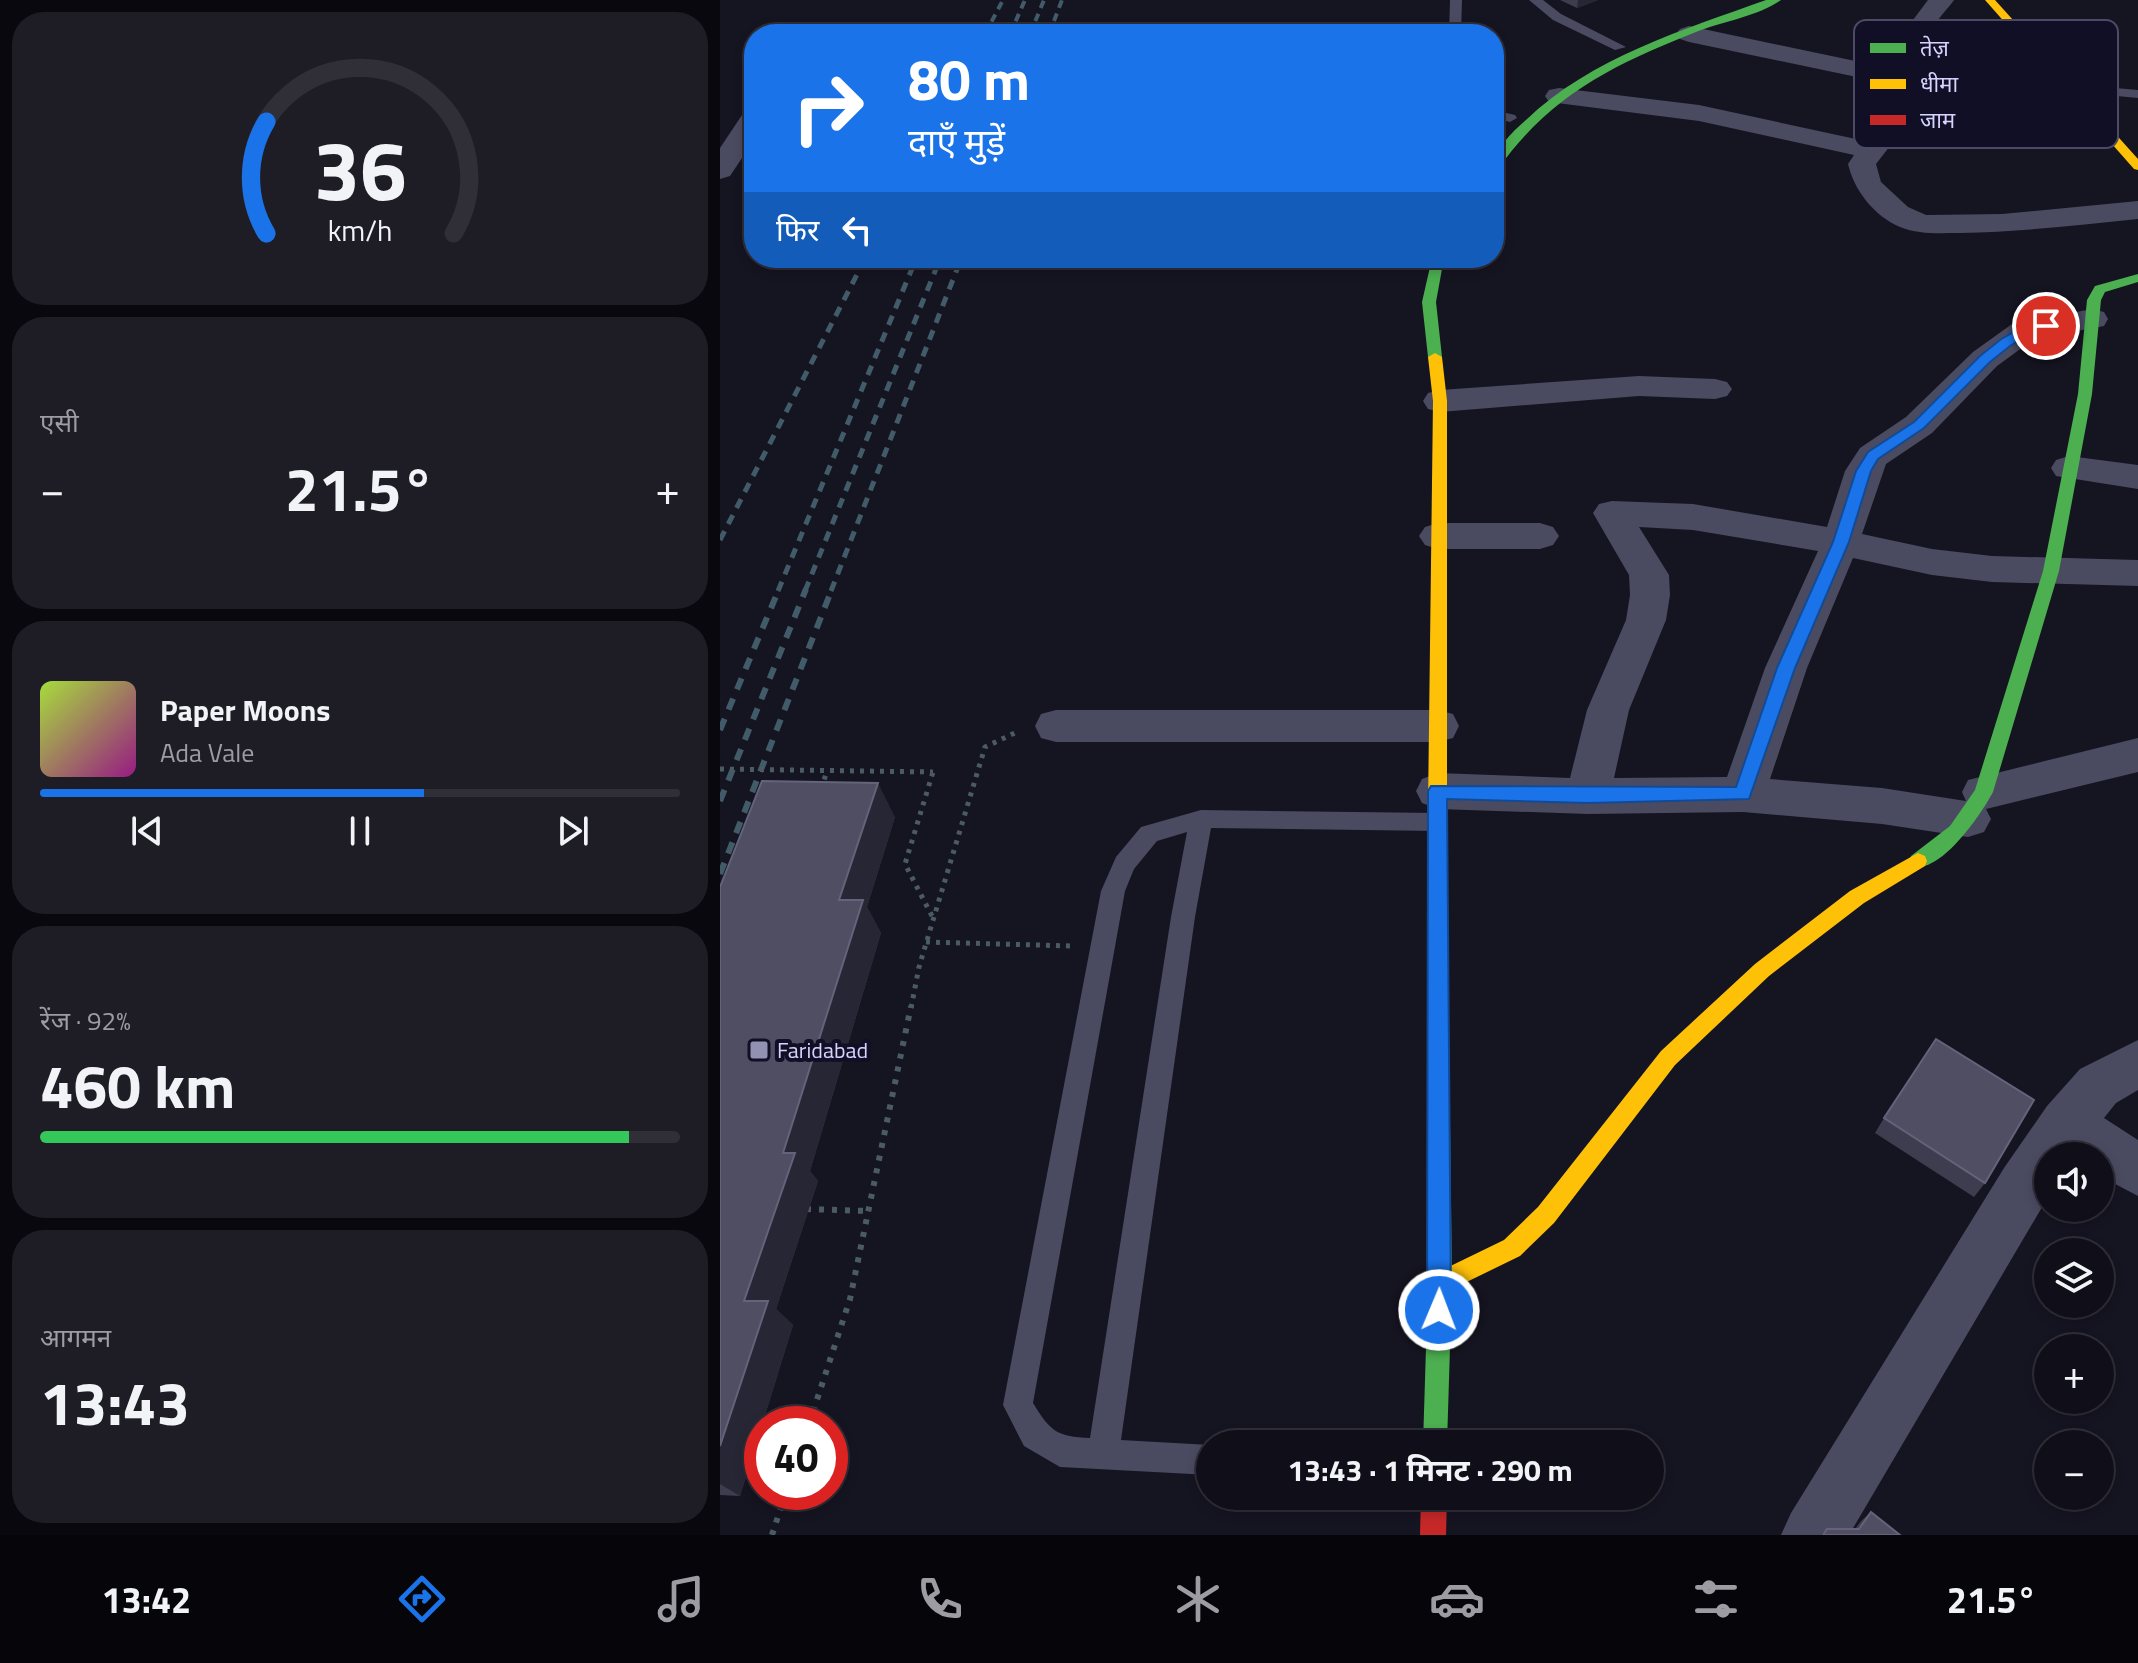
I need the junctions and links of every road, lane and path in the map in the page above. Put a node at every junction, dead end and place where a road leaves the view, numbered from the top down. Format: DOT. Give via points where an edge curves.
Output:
graph roads {
  1 [pos="1456,0"];
  2 [pos="1535,0"];
  3 [pos="1740,0"];
  4 [pos="1776,0"];
  5 [pos="1942,0"];
  6 [pos="1990,0"];
  7 [pos="1924,20"];
  8 [pos="2008,20"];
  9 [pos="1455,24"];
  10 [pos="1689,34"];
  11 [pos="1620,47"];
  12 [pos="1854,69"];
  13 [pos="2118,92"];
  14 [pos="2138,94"];
  15 [pos="1559,96"];
  16 [pos="1504,115"];
  17 [pos="744,133"];
  18 [pos="1854,141"];
  19 [pos="2118,143"];
  20 [pos="1874,148"];
  21 [pos="1504,154"];
  22 [pos="2138,166"];
  23 [pos="720,170"];
  24 [pos="2138,210"];
  25 [pos="1436,268"];
  26 [pos="2138,278"];
  27 [pos="2092,319"];
  28 [pos="1452,322"];
  29 [pos="1439,366"];
  30 [pos="1715,389"];
  31 [pos="1440,401"];
  32 [pos="2069,468"];
  33 [pos="2138,477"];
  34 [pos="1438,536"];
  35 [pos="1540,536"];
  36 [pos="1841,542"];
  37 [pos="2051,571"];
  38 [pos="2138,573"];
  39 [pos="1056,726"];
  40 [pos="1438,726"];
  41 [pos="2138,755"];
  42 [pos="720,769"];
  43 [pos="827,771"];
  44 [pos="819,794"];
  45 [pos="1743,794"];
  46 [pos="1588,796"];
  47 [pos="1976,805"];
  48 [pos="1438,807"];
  49 [pos="1201,819"];
  50 [pos="932,918"];
  51 [pos="926,942"];
  52 [pos="1101,947"];
  53 [pos="2138,1063"];
  54 [pos="2066,1124"];
  55 [pos="2138,1170"];
  56 [pos="794,1209"];
  57 [pos="869,1211"];
  58 [pos="1440,1283"];
  59 [pos="815,1406"];
  60 [pos="1435,1430"];
  61 [pos="1103,1456"];
  62 [pos="1196,1459"];
  63 [pos="780,1510"];
  64 [pos="1434,1510"];
  65 [pos="772,1535"];
  66 [pos="1433,1535"];
  67 [pos="1813,1535"];
  1 -- 9 [label="lane"];
  2 -- 11 [label="lane" via="1557,17"];
  3 -- 11 [label="street"];
  4 -- 10 [label="street"];
  5 -- 7 [label="street"];
  6 -- 8 [label="street"];
  10 -- 12 [label="street"];
  10 -- 15 [label="street" via="1608,66"];
  11 -- 16 [label="street"];
  13 -- 14 [label="lane"];
  15 -- 18 [label="street" via="1699,113"];
  15 -- 21 [label="street"];
  17 -- 23 [label="street"];
  19 -- 22 [label="street"];
  20 -- 24 [label="street" via="1862,164 1867,185 1897,213 1926,224 2002,223"];
  25 -- 29 [label="street" via="1429,302"];
  26 -- 27 [label="street" via="2100,289"];
  27 -- 32 [label="street" via="2085,394"];
  27 -- 36 [label="street" via="2024,331 1985,359 1919,425 1873,456 1863,471"];
  28 -- 29 [label="street"];
  29 -- 31 [label="street"];
  30 -- 31 [label="street" via="1639,386"];
  31 -- 34 [label="street"];
  32 -- 33 [label="street"];
  32 -- 37 [label="street"];
  34 -- 35 [label="street"];
  34 -- 40 [label="street"];
  36 -- 37 [label="street" via="1932,562"];
  36 -- 45 [label="street" via="1786,668"];
  36 -- 46 [label="street" via="1693,517 1612,513 1649,575 1650,595 1646,620 1608,710"];
  37 -- 38 [label="street"];
  37 -- 47 [label="street"];
  39 -- 40 [label="street"];
  39 -- 50 [label="path" via="1012,732 985,747"];
  40 -- 48 [label="street"];
  41 -- 47 [label="street"];
  42 -- 43 [label="path, bridge"];
  43 -- 44 [label="path"];
  43 -- 50 [label="path, bridge" via="933,772 905,864"];
  45 -- 46 [label="street"];
  45 -- 47 [label="street" via="1882,806"];
  46 -- 48 [label="street"];
  47 -- 58 [label="street" via="1945,845 1857,897 1762,970 1668,1058 1546,1215 1512,1248"];
  48 -- 49 [label="lane"];
  48 -- 58 [label="street"];
  49 -- 52 [label="lane" via="1149,834 1124,864"];
  49 -- 61 [label="lane"];
  50 -- 51 [label="path"];
  51 -- 52 [label="path"];
  51 -- 57 [label="path"];
  52 -- 61 [label="lane" via="1018,1405 1035,1435 1060,1452"];
  53 -- 54 [label="street" via="2098,1086"];
  54 -- 55 [label="street"];
  54 -- 67 [label="street"];
  56 -- 57 [label="path"];
  57 -- 59 [label="path" via="850,1299"];
  58 -- 60 [label="street"];
  61 -- 62 [label="lane"];
  63 -- 65 [label="path"];
  64 -- 66 [label="street"];
}
